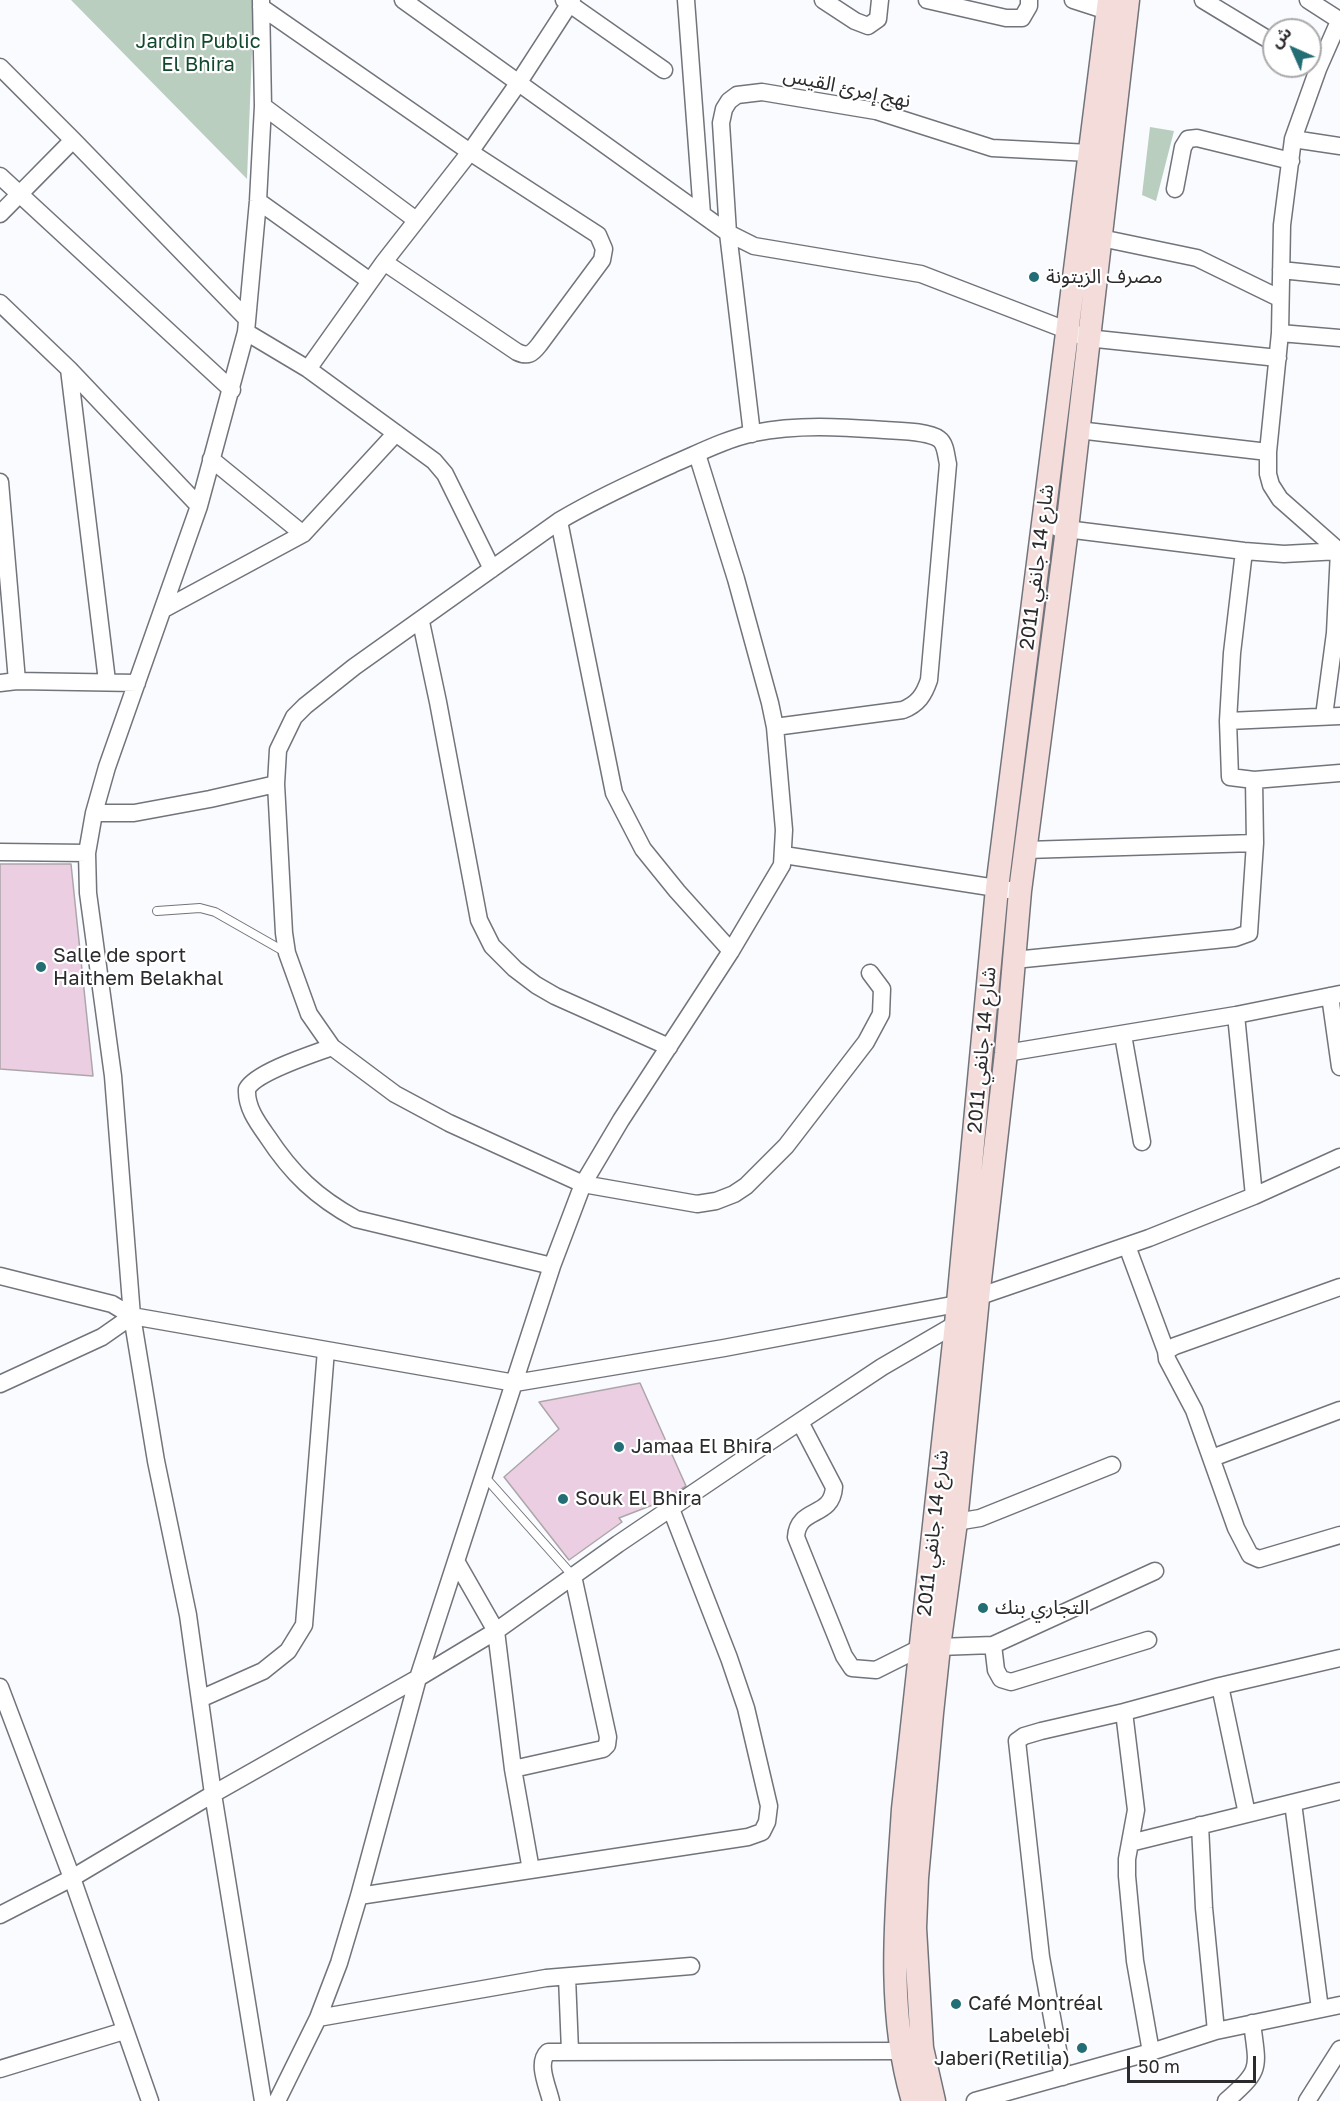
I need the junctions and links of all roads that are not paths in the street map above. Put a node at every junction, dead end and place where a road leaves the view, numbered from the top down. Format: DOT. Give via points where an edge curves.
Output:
graph roads {
  1 [pos="403,0"];
  2 [pos="686,0"];
  3 [pos="822,0"];
  4 [pos="880,0"];
  5 [pos="927,0"];
  6 [pos="1029,0"];
  7 [pos="1073,0"];
  8 [pos="1128,0"];
  9 [pos="1203,0"];
  10 [pos="1308,0"];
  11 [pos="568,1"];
  12 [pos="261,4"];
  13 [pos="1108,6"];
  14 [pos="1340,20"];
  15 [pos="1262,35"];
  16 [pos="1322,52"];
  17 [pos="0,67"];
  18 [pos="663,70"];
  19 [pos="1311,78"];
  20 [pos="519,82"];
  21 [pos="263,106"];
  22 [pos="1293,139"];
  23 [pos="74,140"];
  24 [pos="1340,146"];
  25 [pos="470,152"];
  26 [pos="1090,153"];
  27 [pos="1291,161"];
  28 [pos="0,176"];
  29 [pos="1175,189"];
  30 [pos="18,193"];
  31 [pos="258,201"];
  32 [pos="0,214"];
  33 [pos="702,214"];
  34 [pos="416,220"];
  35 [pos="728,233"];
  36 [pos="1101,238"];
  37 [pos="384,262"];
  38 [pos="1281,270"];
  39 [pos="1340,276"];
  40 [pos="370,281"];
  41 [pos="1280,298"];
  42 [pos="0,303"];
  43 [pos="246,325"];
  44 [pos="1066,330"];
  45 [pos="1280,333"];
  46 [pos="1088,338"];
  47 [pos="1340,338"];
  48 [pos="1278,358"];
  49 [pos="69,369"];
  50 [pos="308,369"];
  51 [pos="232,390"];
  52 [pos="1078,430"];
  53 [pos="396,433"];
  54 [pos="752,434"];
  55 [pos="1268,452"];
  56 [pos="697,454"];
  57 [pos="211,459"];
  58 [pos="0,482"];
  59 [pos="199,506"];
  60 [pos="560,521"];
  61 [pos="1042,526"];
  62 [pos="1067,529"];
  63 [pos="303,534"];
  64 [pos="1244,551"];
  65 [pos="1339,551"];
  66 [pos="492,569"];
  67 [pos="164,609"];
  68 [pos="421,622"];
  69 [pos="1337,633"];
  70 [pos="17,681"];
  71 [pos="107,681"];
  72 [pos="0,683"];
  73 [pos="137,683"];
  74 [pos="1332,716"];
  75 [pos="1228,721"];
  76 [pos="775,727"];
  77 [pos="1340,773"];
  78 [pos="1254,780"];
  79 [pos="276,784"];
  80 [pos="94,813"];
  81 [pos="1255,843"];
  82 [pos="1026,850"];
  83 [pos="0,852"];
  84 [pos="87,853"];
  85 [pos="784,855"];
  86 [pos="997,888"];
  87 [pos="1020,891"];
  88 [pos="157,911"];
  89 [pos="731,951"];
  90 [pos="287,953"];
  91 [pos="1014,960"];
  92 [pos="870,974"];
  93 [pos="1335,995"];
  94 [pos="1236,1015"];
  95 [pos="1123,1035"];
  96 [pos="332,1047"];
  97 [pos="669,1047"];
  98 [pos="1006,1053"];
  99 [pos="1340,1067"];
  100 [pos="1142,1142"];
  101 [pos="1340,1157"];
  102 [pos="583,1185"];
  103 [pos="1254,1196"];
  104 [pos="1127,1246"];
  105 [pos="552,1266"];
  106 [pos="0,1276"];
  107 [pos="1340,1287"];
  108 [pos="964,1308"];
  109 [pos="132,1316"];
  110 [pos="326,1350"];
  111 [pos="1166,1351"];
  112 [pos="515,1383"];
  113 [pos="0,1384"];
  114 [pos="1340,1410"];
  115 [pos="800,1422"];
  116 [pos="1212,1458"];
  117 [pos="1112,1465"];
  118 [pos="484,1476"];
  119 [pos="671,1509"];
  120 [pos="956,1522"];
  121 [pos="1340,1534"];
  122 [pos="456,1561"];
  123 [pos="1155,1572"];
  124 [pos="573,1576"];
  125 [pos="496,1631"];
  126 [pos="1148,1640"];
  127 [pos="993,1645"];
  128 [pos="929,1647"];
  129 [pos="1340,1658"];
  130 [pos="418,1678"];
  131 [pos="1220,1686"];
  132 [pos="0,1687"];
  133 [pos="200,1699"];
  134 [pos="1125,1712"];
  135 [pos="513,1769"];
  136 [pos="1340,1791"];
  137 [pos="213,1794"];
  138 [pos="1293,1803"];
  139 [pos="1247,1814"];
  140 [pos="1200,1825"];
  141 [pos="1130,1843"];
  142 [pos="531,1870"];
  143 [pos="72,1878"];
  144 [pos="360,1896"];
  145 [pos="0,1915"];
  146 [pos="691,1966"];
  147 [pos="567,1977"];
  148 [pos="1340,2005"];
  149 [pos="1320,2010"];
  150 [pos="318,2018"];
  151 [pos="1252,2023"];
  152 [pos="124,2031"];
  153 [pos="1216,2031"];
  154 [pos="1340,2049"];
  155 [pos="570,2051"];
  156 [pos="902,2051"];
  157 [pos="1151,2052"];
  158 [pos="0,2069"];
  159 [pos="1063,2077"];
  160 [pos="1037,2093"];
  161 [pos="150,2101"];
  162 [pos="263,2101"];
  163 [pos="277,2101"];
  164 [pos="551,2101"];
  165 [pos="913,2101"];
  166 [pos="934,2101"];
  167 [pos="975,2101"];
  168 [pos="1226,2101"];
  169 [pos="1307,2101"];
  1 -- 20 [label="street"];
  2 -- 33 [label="street"];
  3 -- 4 [label="street" via="868,27 878,19"];
  5 -- 6 [label="street" via="1006,18 1022,18"];
  7 -- 13 [label="street"];
  8 -- 36 [label="main road, شارع 14 جانفي 2011"];
  9 -- 15 [label="street"];
  10 -- 14 [label="street"];
  11 -- 18 [label="street"];
  11 -- 20 [label="street"];
  12 -- 21 [label="street"];
  12 -- 25 [label="street"];
  13 -- 26 [label="main road, شارع 14 جانفي 2011"];
  14 -- 16 [label="street"];
  17 -- 23 [label="street"];
  19 -- 22 [label="street"];
  20 -- 25 [label="street"];
  20 -- 33 [label="street"];
  21 -- 31 [label="street"];
  21 -- 34 [label="street"];
  22 -- 24 [label="street"];
  22 -- 27 [label="street"];
  23 -- 30 [label="street"];
  23 -- 43 [label="street"];
  25 -- 34 [label="street"];
  25 -- 37 [label="street" via="598,234 603,244 602,260 539,345 524,356"];
  26 -- 35 [label="street, نهج إمرئ القيس" via="992,148 876,111 762,92 736,95 724,109 721,123"];
  26 -- 44 [label="main road, شارع 14 جانفي 2011"];
  27 -- 29 [label="street" via="1188,139"];
  27 -- 38 [label="street" via="1282,225"];
  28 -- 30 [label="street"];
  30 -- 32 [label="street"];
  30 -- 51 [label="street"];
  31 -- 40 [label="street"];
  31 -- 43 [label="street"];
  33 -- 35 [label="street"];
  34 -- 37 [label="street"];
  35 -- 44 [label="street" via="754,246 921,274"];
  35 -- 54 [label="street"];
  36 -- 41 [label="street" via="1197,258"];
  36 -- 46 [label="main road, شارع 14 جانفي 2011"];
  37 -- 40 [label="street"];
  38 -- 39 [label="street"];
  38 -- 41 [label="street"];
  40 -- 50 [label="street"];
  41 -- 45 [label="street"];
  42 -- 49 [label="street"];
  43 -- 50 [label="street"];
  43 -- 51 [label="street"];
  44 -- 46 [label="street"];
  44 -- 61 [label="main road, شارع 14 جانفي 2011"];
  45 -- 47 [label="street"];
  45 -- 48 [label="street"];
  46 -- 48 [label="street"];
  46 -- 52 [label="main road, شارع 14 جانفي 2011"];
  48 -- 55 [label="street"];
  49 -- 59 [label="street"];
  49 -- 71 [label="street"];
  50 -- 53 [label="street"];
  51 -- 57 [label="street"];
  52 -- 55 [label="street"];
  52 -- 62 [label="main road, شارع 14 جانفي 2011"];
  53 -- 63 [label="street"];
  53 -- 66 [label="street" via="445,474"];
  54 -- 56 [label="street"];
  54 -- 76 [label="street" via="821,426 920,434 940,439 948,464 925,692 915,705 903,711"];
  55 -- 65 [label="street" via="1268,474 1280,500"];
  56 -- 60 [label="street" via="628,484"];
  56 -- 76 [label="street" via="736,579"];
  57 -- 59 [label="street"];
  57 -- 63 [label="street"];
  58 -- 70 [label="street"];
  59 -- 67 [label="street"];
  60 -- 66 [label="street"];
  60 -- 89 [label="street" via="614,793 643,849"];
  61 -- 62 [label="street"];
  61 -- 86 [label="main road, شارع 14 جانفي 2011"];
  62 -- 64 [label="street"];
  62 -- 82 [label="main road, شارع 14 جانفي 2011"];
  63 -- 67 [label="street"];
  64 -- 65 [label="street"];
  64 -- 75 [label="street"];
  65 -- 69 [label="street"];
  66 -- 68 [label="street"];
  67 -- 73 [label="street"];
  68 -- 79 [label="street" via="354,668 294,717 278,750"];
  68 -- 97 [label="street" via="479,920 492,946 515,969 555,996"];
  69 -- 74 [label="street"];
  70 -- 71 [label="street"];
  70 -- 72 [label="street"];
  71 -- 73 [label="street"];
  73 -- 80 [label="street"];
  74 -- 75 [label="street"];
  75 -- 78 [label="street" via="1230,777"];
  76 -- 85 [label="street"];
  77 -- 78 [label="street"];
  78 -- 81 [label="street"];
  79 -- 80 [label="street" via="134,813"];
  79 -- 90 [label="street"];
  80 -- 84 [label="street"];
  81 -- 82 [label="street"];
  81 -- 91 [label="street" via="1249,933 1235,938"];
  82 -- 87 [label="main road, شارع 14 جانفي 2011"];
  83 -- 84 [label="street"];
  84 -- 109 [label="street" via="88,893 113,1076"];
  85 -- 86 [label="street"];
  85 -- 89 [label="street" via="782,865"];
  86 -- 87 [label="street"];
  86 -- 108 [label="main road, شارع 14 جانفي 2011"];
  87 -- 91 [label="main road, شارع 14 جانفي 2011"];
  88 -- 90 [label="lane" via="200,908 215,912"];
  89 -- 97 [label="street"];
  90 -- 96 [label="street" via="309,1014"];
  91 -- 98 [label="main road, شارع 14 جانفي 2011"];
  92 -- 102 [label="street" via="882,989 881,1014 871,1034 786,1146 746,1186 716,1201 697,1204"];
  93 -- 94 [label="street"];
  93 -- 99 [label="street"];
  94 -- 95 [label="street"];
  94 -- 103 [label="street"];
  95 -- 98 [label="street"];
  95 -- 100 [label="street"];
  96 -- 102 [label="street" via="404,1099 449,1124"];
  96 -- 105 [label="street" via="277,1068 248,1089 254,1117 296,1175 332,1206 356,1219"];
  97 -- 102 [label="street"];
  98 -- 108 [label="main road, شارع 14 جانفي 2011"];
  101 -- 103 [label="street"];
  102 -- 105 [label="street"];
  103 -- 104 [label="street"];
  104 -- 108 [label="street"];
  104 -- 111 [label="street"];
  105 -- 112 [label="street"];
  106 -- 109 [label="street" via="112,1304"];
  107 -- 111 [label="street"];
  108 -- 112 [label="street"];
  108 -- 115 [label="street"];
  108 -- 120 [label="main road, شارع 14 جانفي 2011"];
  108 -- 128 [label="main road, شارع 14 جانفي 2011"];
  109 -- 110 [label="street"];
  109 -- 113 [label="street" via="102,1337"];
  109 -- 133 [label="street"];
  110 -- 112 [label="street"];
  110 -- 133 [label="street" via="304,1625 288,1651 263,1671"];
  111 -- 116 [label="street"];
  112 -- 118 [label="street"];
  114 -- 116 [label="street"];
  115 -- 119 [label="street"];
  115 -- 128 [label="street" via="834,1487 834,1497 797,1526 796,1537 844,1656 852,1668 876,1670"];
  116 -- 121 [label="street" via="1236,1528 1253,1558"];
  117 -- 120 [label="street" via="980,1518"];
  118 -- 122 [label="street"];
  118 -- 124 [label="lane"];
  119 -- 124 [label="street"];
  119 -- 142 [label="street" via="746,1708 769,1806 767,1822 762,1832 748,1837"];
  120 -- 128 [label="main road, شارع 14 جانفي 2011"];
  122 -- 125 [label="street"];
  122 -- 130 [label="street"];
  123 -- 127 [label="street"];
  124 -- 125 [label="street"];
  124 -- 135 [label="street" via="607,1745"];
  125 -- 130 [label="street"];
  125 -- 135 [label="street"];
  126 -- 127 [label="street" via="1011,1682 1001,1679 996,1670"];
  127 -- 128 [label="street"];
  128 -- 156 [label="main road, شارع 14 جانفي 2011" via="903,1809 898,1883 896,1977"];
  128 -- 166 [label="main road, شارع 14 جانفي 2011" via="915,1928 922,2048"];
  129 -- 131 [label="street"];
  130 -- 137 [label="street"];
  130 -- 144 [label="street"];
  131 -- 134 [label="street"];
  131 -- 139 [label="street"];
  132 -- 143 [label="street"];
  133 -- 137 [label="street"];
  134 -- 141 [label="street" via="1136,1810"];
  134 -- 159 [label="street" via="1041,1731 1017,1741 1041,1957"];
  135 -- 142 [label="street"];
  136 -- 138 [label="street"];
  137 -- 143 [label="street"];
  137 -- 162 [label="street"];
  138 -- 139 [label="street"];
  138 -- 149 [label="street"];
  139 -- 140 [label="street"];
  140 -- 141 [label="street"];
  140 -- 153 [label="street"];
  141 -- 157 [label="street" via="1127,1876 1133,1940"];
  142 -- 144 [label="street"];
  143 -- 145 [label="street"];
  143 -- 152 [label="street"];
  144 -- 150 [label="street"];
  146 -- 147 [label="street"];
  147 -- 150 [label="street"];
  147 -- 155 [label="street"];
  148 -- 149 [label="street"];
  149 -- 151 [label="street"];
  150 -- 163 [label="street"];
  151 -- 153 [label="street"];
  151 -- 168 [label="street" via="1254,2072"];
  152 -- 158 [label="street"];
  152 -- 161 [label="street"];
  153 -- 157 [label="street"];
  154 -- 169 [label="street"];
  155 -- 156 [label="street"];
  155 -- 164 [label="street" via="548,2052 542,2060"];
  156 -- 165 [label="main road, شارع 14 جانفي 2011"];
  157 -- 159 [label="street"];
  159 -- 160 [label="street"];
  160 -- 167 [label="street"];
}
